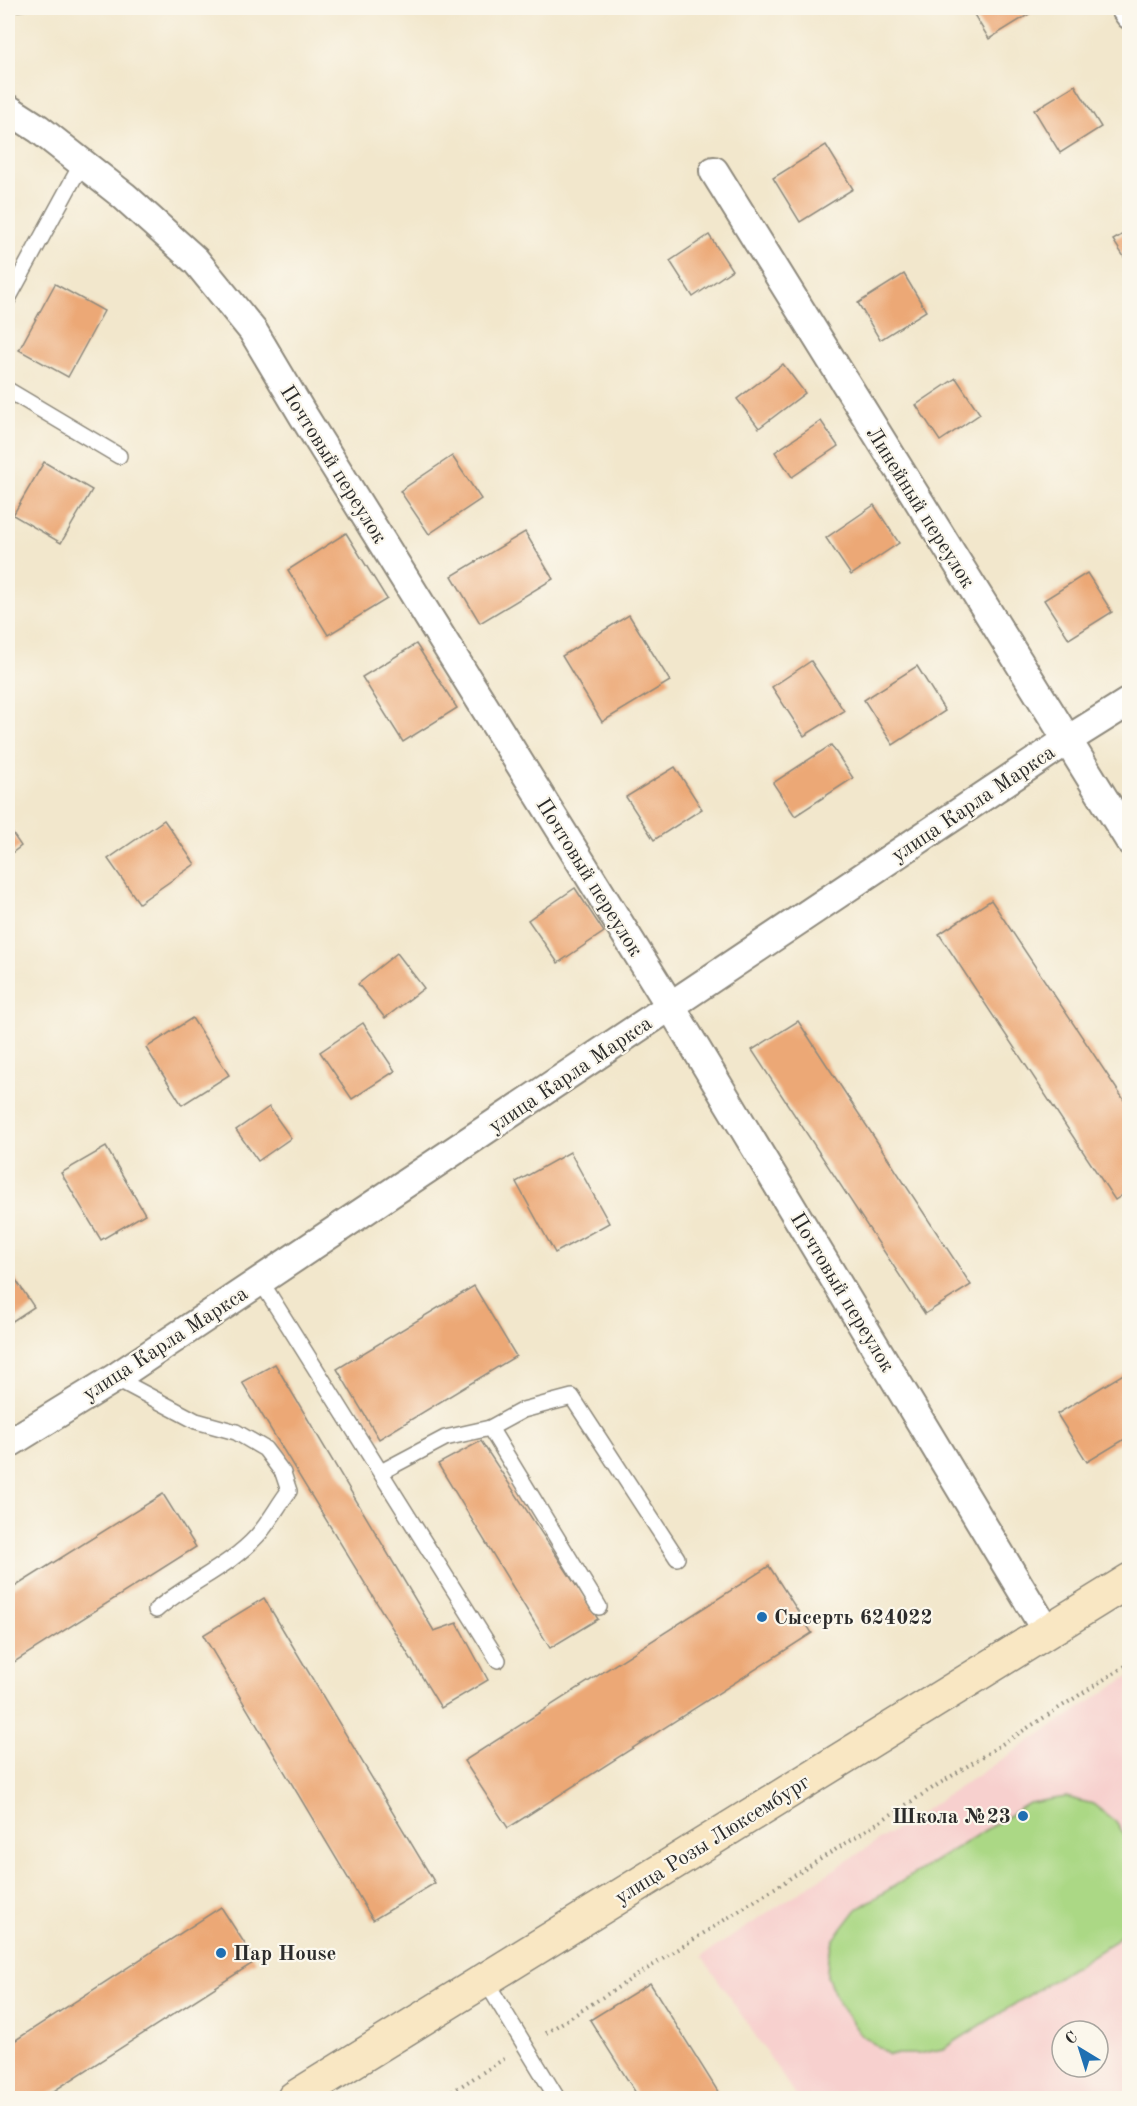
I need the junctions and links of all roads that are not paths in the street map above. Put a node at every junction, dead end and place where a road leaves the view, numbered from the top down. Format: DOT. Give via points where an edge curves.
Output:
graph roads {
  1 [pos="1125,8"];
  2 [pos="1130,15"];
  3 [pos="8,109"];
  4 [pos="82,163"];
  5 [pos="714,171"];
  6 [pos="8,299"];
  7 [pos="8,390"];
  8 [pos="119,456"];
  9 [pos="1130,701"];
  10 [pos="1066,741"];
  11 [pos="1130,841"];
  12 [pos="670,1007"];
  13 [pos="260,1281"];
  14 [pos="115,1378"];
  15 [pos="490,1428"];
  16 [pos="8,1444"];
  17 [pos="381,1472"];
  18 [pos="676,1558"];
  19 [pos="1130,1580"];
  20 [pos="599,1607"];
  21 [pos="156,1610"];
  22 [pos="1047,1632"];
  23 [pos="498,1660"];
  24 [pos="484,1980"];
  25 [pos="294,2098"];
  26 [pos="557,2098"];
  1 -- 2 [label="street"];
  3 -- 4 [label="street, Почтовый переулок"];
  4 -- 6 [label="lane"];
  4 -- 12 [label="street, Почтовый переулок" via="196,261 253,331"];
  5 -- 10 [label="street, Линейный переулок"];
  7 -- 8 [label="lane"];
  9 -- 10 [label="street, улица Карла Маркса"];
  10 -- 11 [label="street, Линейный переулок"];
  10 -- 12 [label="street, улица Карла Маркса"];
  12 -- 13 [label="street, улица Карла Маркса"];
  12 -- 22 [label="street, Почтовый переулок"];
  13 -- 14 [label="street, улица Карла Маркса"];
  13 -- 17 [label="lane"];
  14 -- 16 [label="street, улица Карла Маркса"];
  14 -- 21 [label="lane" via="196,1420 236,1432 266,1449 283,1473 289,1491 257,1536 230,1560"];
  15 -- 17 [label="lane" via="445,1438"];
  15 -- 18 [label="lane" via="523,1410 572,1397"];
  15 -- 20 [label="lane"];
  17 -- 23 [label="lane"];
  19 -- 22 [label="street, улица Розы Люксембург"];
  22 -- 24 [label="street, улица Розы Люксембург"];
  24 -- 25 [label="street, улица Розы Люксембург"];
  24 -- 26 [label="lane"];
}
